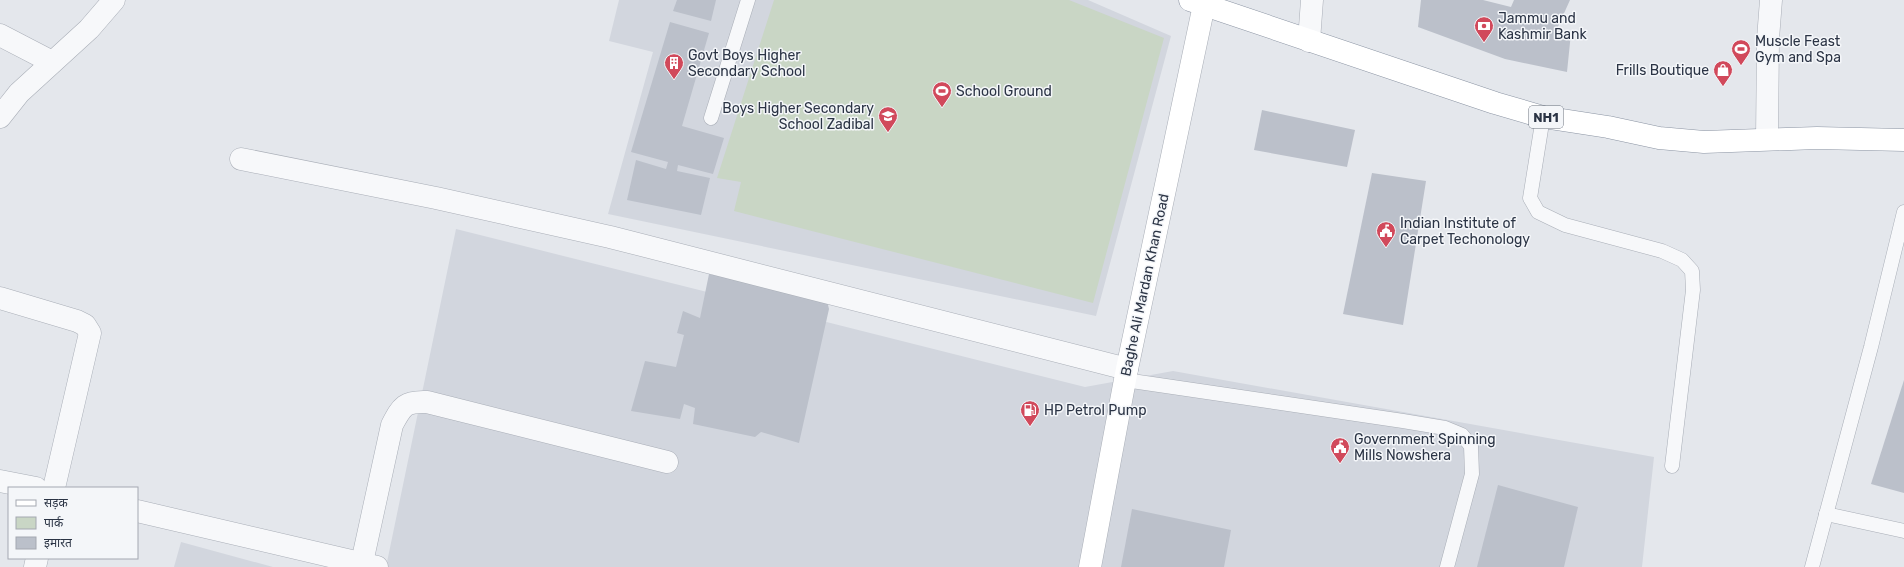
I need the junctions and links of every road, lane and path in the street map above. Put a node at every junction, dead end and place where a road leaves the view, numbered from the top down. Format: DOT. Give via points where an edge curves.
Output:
graph roads {
  1 [pos="114,0"];
  2 [pos="748,0"];
  3 [pos="1312,0"];
  4 [pos="1771,0"];
  5 [pos="1197,2"];
  6 [pos="0,35"];
  7 [pos="1309,41"];
  8 [pos="52,62"];
  9 [pos="0,117"];
  10 [pos="1543,117"];
  11 [pos="711,118"];
  12 [pos="1767,139"];
  13 [pos="1904,140"];
  14 [pos="241,159"];
  15 [pos="1904,212"];
  16 [pos="0,298"];
  17 [pos="1126,375"];
  18 [pos="667,462"];
  19 [pos="1672,466"];
  20 [pos="0,481"];
  21 [pos="31,487"];
  22 [pos="54,487"];
  23 [pos="138,511"];
  24 [pos="1826,514"];
  25 [pos="1904,531"];
  26 [pos="366,566"];
  27 [pos="1090,567"];
  28 [pos="1447,567"];
  29 [pos="1812,567"];
  1 -- 8 [label="street" via="90,29"];
  2 -- 11 [label="lane"];
  3 -- 7 [label="street"];
  4 -- 12 [label="street"];
  5 -- 7 [label="main road, NH1"];
  5 -- 17 [label="main road, Baghe Ali Mardan Khan Road"];
  6 -- 8 [label="street"];
  7 -- 10 [label="main road, NH1"];
  8 -- 9 [label="street" via="19,93"];
  10 -- 12 [label="main road, NH1" via="1659,138 1704,142"];
  10 -- 19 [label="lane" via="1530,198 1538,212 1565,225 1662,251 1682,260 1692,271 1693,290"];
  12 -- 13 [label="main road, NH1"];
  14 -- 17 [label="street" via="436,198 610,237"];
  15 -- 24 [label="lane" via="1871,348"];
  16 -- 22 [label="street" via="77,321 90,333"];
  17 -- 27 [label="main road, Baghe Ali Mardan Khan Road"];
  17 -- 28 [label="lane" via="1445,428 1462,435 1470,446 1472,474"];
  18 -- 26 [label="street" via="427,402 413,402 401,408 392,425"];
  20 -- 21 [label="street"];
  23 -- 26 [label="street"];
  24 -- 25 [label="lane"];
  24 -- 29 [label="lane"];
}
